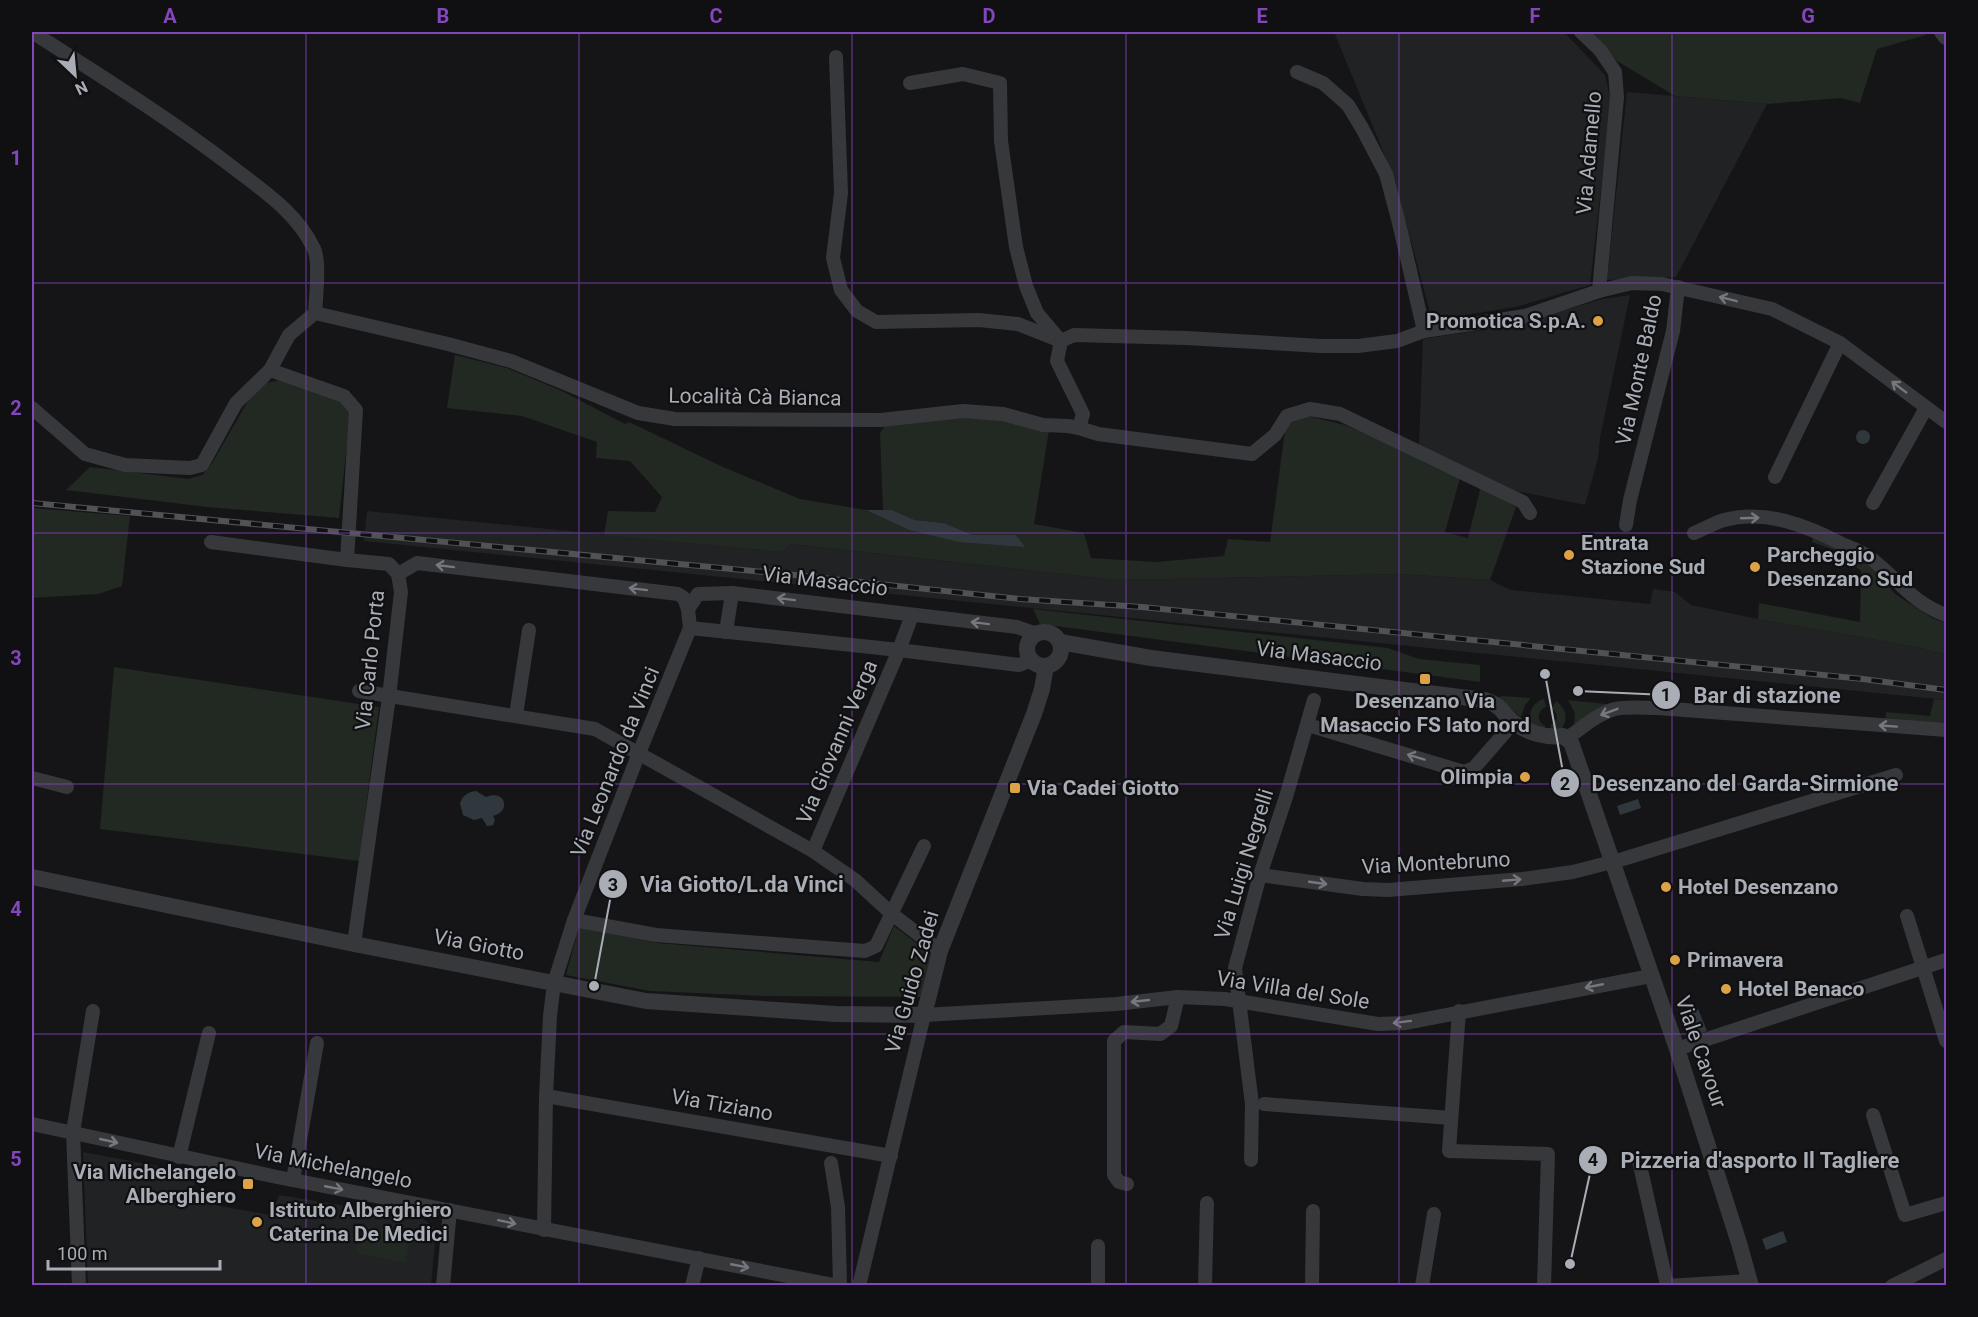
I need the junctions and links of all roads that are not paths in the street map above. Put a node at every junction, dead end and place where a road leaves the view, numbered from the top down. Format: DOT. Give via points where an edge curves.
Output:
graph roads {
  1 [pos="32,32"];
  2 [pos="1581,32"];
  3 [pos="1942,32"];
  4 [pos="1947,37"];
  5 [pos="836,57"];
  6 [pos="1297,72"];
  7 [pos="910,83"];
  8 [pos="1678,287"];
  9 [pos="1599,291"];
  10 [pos="315,313"];
  11 [pos="1424,330"];
  12 [pos="1061,341"];
  13 [pos="1840,343"];
  14 [pos="270,370"];
  15 [pos="32,408"];
  16 [pos="1926,408"];
  17 [pos="1947,422"];
  18 [pos="1079,428"];
  19 [pos="1774,477"];
  20 [pos="1873,503"];
  21 [pos="1530,513"];
  22 [pos="1626,525"];
  23 [pos="1694,533"];
  24 [pos="211,542"];
  25 [pos="347,560"];
  26 [pos="398,574"];
  27 [pos="732,593"];
  28 [pos="688,609"];
  29 [pos="912,615"];
  30 [pos="1947,615"];
  31 [pos="690,628"];
  32 [pos="529,630"];
  33 [pos="726,632"];
  34 [pos="1037,633"];
  35 [pos="1060,642"];
  36 [pos="899,650"];
  37 [pos="1039,663"];
  38 [pos="359,691"];
  39 [pos="389,697"];
  40 [pos="1314,700"];
  41 [pos="516,716"];
  42 [pos="1514,722"];
  43 [pos="1308,725"];
  44 [pos="1947,730"];
  45 [pos="1565,737"];
  46 [pos="639,753"];
  47 [pos="1896,775"];
  48 [pos="32,778"];
  49 [pos="67,787"];
  50 [pos="924,846"];
  51 [pos="813,851"];
  52 [pos="1614,862"];
  53 [pos="1260,875"];
  54 [pos="32,877"];
  55 [pos="892,914"];
  56 [pos="1907,916"];
  57 [pos="574,920"];
  58 [pos="354,944"];
  59 [pos="940,951"];
  60 [pos="1947,960"];
  61 [pos="1922,968"];
  62 [pos="1652,976"];
  63 [pos="554,983"];
  64 [pos="1178,997"];
  65 [pos="1240,1002"];
  66 [pos="93,1011"];
  67 [pos="1459,1011"];
  68 [pos="924,1015"];
  69 [pos="209,1033"];
  70 [pos="1947,1041"];
  71 [pos="317,1043"];
  72 [pos="1677,1049"];
  73 [pos="546,1096"];
  74 [pos="1264,1104"];
  75 [pos="1873,1115"];
  76 [pos="1451,1118"];
  77 [pos="32,1124"];
  78 [pos="73,1132"];
  79 [pos="891,1156"];
  80 [pos="178,1157"];
  81 [pos="1251,1160"];
  82 [pos="1639,1161"];
  83 [pos="831,1162"];
  84 [pos="293,1180"];
  85 [pos="1127,1184"];
  86 [pos="1207,1203"];
  87 [pos="1947,1203"];
  88 [pos="450,1210"];
  89 [pos="1313,1210"];
  90 [pos="1434,1214"];
  91 [pos="544,1230"];
  92 [pos="1098,1246"];
  93 [pos="699,1258"];
  94 [pos="1947,1259"];
  95 [pos="1750,1283"];
  96 [pos="79,1286"];
  97 [pos="443,1286"];
  98 [pos="692,1286"];
  99 [pos="839,1286"];
  100 [pos="859,1286"];
  101 [pos="1098,1286"];
  102 [pos="1205,1286"];
  103 [pos="1312,1286"];
  104 [pos="1422,1286"];
  105 [pos="1544,1286"];
  106 [pos="1667,1286"];
  107 [pos="1892,1286"];
  1 -- 10 [label="street" via="187,132 282,205 305,231 316,252"];
  2 -- 9 [label="street, Via Adamello" via="1615,72 1617,96"];
  3 -- 4 [label="street"];
  5 -- 12 [label="street" via="841,193 832,258 841,290 857,311 876,322 979,320 1018,324"];
  6 -- 11 [label="street" via="1323,83 1348,105 1386,174"];
  7 -- 12 [label="street" via="963,74 1000,83 1001,141 1016,247 1037,314"];
  8 -- 9 [label="street" via="1632,284"];
  13 -- 8 [label="street, Via Monte Baldo, one-way" via="1772,309"];
  8 -- 22 [label="street, Via Monte Baldo" via="1672,331"];
  9 -- 11 [label="street" via="1525,316"];
  10 -- 14 [label="street" via="289,335"];
  10 -- 18 [label="street, Località Cà Bianca" via="511,361 638,413 675,419 881,420 963,411"];
  11 -- 12 [label="street" via="1397,340 1358,346 1085,335"];
  12 -- 18 [label="street" via="1057,360 1083,414"];
  16 -- 13 [label="street, Via Monte Baldo, one-way"];
  13 -- 19 [label="street"];
  14 -- 15 [label="street" via="236,403 202,465 190,468 125,465 85,454"];
  14 -- 25 [label="street" via="344,396 356,410"];
  16 -- 17 [label="street, Via Monte Baldo"];
  16 -- 20 [label="street"];
  18 -- 21 [label="street, Località Cà Bianca" via="1098,434 1252,454 1275,435 1287,416 1310,409 1341,414 1523,502"];
  23 -- 30 [label="street, one-way" via="1724,520 1748,517 1776,518 1814,529 1871,558 1910,595"];
  24 -- 25 [label="street, Via Carlo Porta"];
  25 -- 26 [label="street, Via Carlo Porta" via="389,564"];
  28 -- 26 [label="street, one-way" via="678,594 417,563"];
  26 -- 39 [label="street, Via Carlo Porta" via="401,592"];
  27 -- 28 [label="street, Via Masaccio" via="698,594"];
  29 -- 27 [label="street, Via Masaccio, one-way"];
  27 -- 33 [label="street, Via Masaccio"];
  28 -- 31 [label="street, Via Leonardo da Vinci"];
  34 -- 29 [label="street, Via Masaccio, one-way" via="1017,627"];
  29 -- 36 [label="street, Via Masaccio"];
  31 -- 33 [label="street"];
  31 -- 46 [label="street, Via Leonardo da Vinci"];
  32 -- 41 [label="street"];
  33 -- 36 [label="street"];
  34 -- 35 [label="street" via="1047,632"];
  34 -- 37 [label="street" via="1027,646 1029,656"];
  35 -- 37 [label="street" via="1061,652 1056,661"];
  35 -- 42 [label="street, Via Masaccio" via="1151,658 1468,697 1495,703"];
  36 -- 37 [label="street" via="1019,666"];
  36 -- 51 [label="street, Via Giovanni Verga"];
  37 -- 59 [label="street, Via Guido Zadei" via="1042,689 1034,714"];
  38 -- 39 [label="street"];
  39 -- 41 [label="street"];
  39 -- 58 [label="street, Via Carlo Porta"];
  40 -- 43 [label="street, Via Luigi Negrelli"];
  41 -- 46 [label="street" via="595,729"];
  42 -- 43 [label="street, one-way" via="1474,768 1464,772"];
  42 -- 45 [label="street, Via Masaccio" via="1549,737"];
  43 -- 53 [label="street, Via Luigi Negrelli"];
  44 -- 45 [label="street, one-way" via="1658,708 1616,709"];
  45 -- 52 [label="street, Viale Cavour" via="1574,746"];
  46 -- 51 [label="street"];
  46 -- 57 [label="street, Via Leonardo da Vinci"];
  47 -- 52 [label="street, Via Montebruno"];
  48 -- 49 [label="street"];
  50 -- 55 [label="street"];
  51 -- 55 [label="street" via="855,880"];
  53 -- 52 [label="street, Via Montebruno, one-way" via="1388,890 1522,879"];
  52 -- 62 [label="street, Viale Cavour"];
  53 -- 65 [label="street, Via Luigi Negrelli" via="1235,968"];
  54 -- 58 [label="street, Via Giotto"];
  55 -- 57 [label="street" via="876,946 865,951 656,935"];
  55 -- 59 [label="street"];
  56 -- 61 [label="street"];
  57 -- 63 [label="street, Via Leonardo da Vinci"];
  58 -- 63 [label="street, Via Giotto"];
  59 -- 68 [label="street, Via Guido Zadei"];
  60 -- 61 [label="street"];
  61 -- 70 [label="street"];
  61 -- 72 [label="street"];
  62 -- 67 [label="street, Via Villa del Sole, one-way"];
  62 -- 72 [label="street, Viale Cavour"];
  63 -- 68 [label="street, Via Giotto" via="646,1001 836,1014"];
  63 -- 73 [label="street, Via Leonardo da Vinci"];
  64 -- 65 [label="street, Via Villa del Sole"];
  64 -- 68 [label="street, Via Villa del Sole, one-way"];
  64 -- 85 [label="street" via="1171,1026 1160,1034 1124,1032 1114,1041 1114,1175"];
  67 -- 65 [label="street, Via Villa del Sole, one-way" via="1405,1023 1378,1024"];
  65 -- 81 [label="street, Via Luigi Negrelli" via="1252,1104"];
  66 -- 78 [label="street"];
  67 -- 76 [label="street"];
  68 -- 79 [label="street, Via Guido Zadei"];
  69 -- 80 [label="street"];
  71 -- 84 [label="street"];
  72 -- 95 [label="street, Viale Cavour"];
  73 -- 79 [label="street, Via Tiziano"];
  73 -- 91 [label="street, Via Leonardo da Vinci"];
  74 -- 76 [label="street"];
  75 -- 87 [label="street" via="1905,1215"];
  76 -- 105 [label="street" via="1449,1151 1548,1154"];
  77 -- 78 [label="street, Via Michelangelo"];
  78 -- 80 [label="street, Via Michelangelo, one-way"];
  78 -- 96 [label="street"];
  79 -- 100 [label="street, Via Guido Zadei"];
  80 -- 84 [label="street, Via Michelangelo"];
  82 -- 106 [label="street"];
  83 -- 99 [label="street" via="838,1207"];
  84 -- 88 [label="street, Via Michelangelo, one-way"];
  86 -- 102 [label="street"];
  88 -- 91 [label="street, Via Michelangelo, one-way"];
  88 -- 97 [label="street"];
  89 -- 103 [label="street"];
  90 -- 104 [label="street"];
  91 -- 93 [label="street, Via Michelangelo"];
  92 -- 101 [label="street"];
  93 -- 98 [label="street"];
  93 -- 99 [label="street, Via Michelangelo, one-way"];
  94 -- 107 [label="street"];
  95 -- 106 [label="street"];
}
